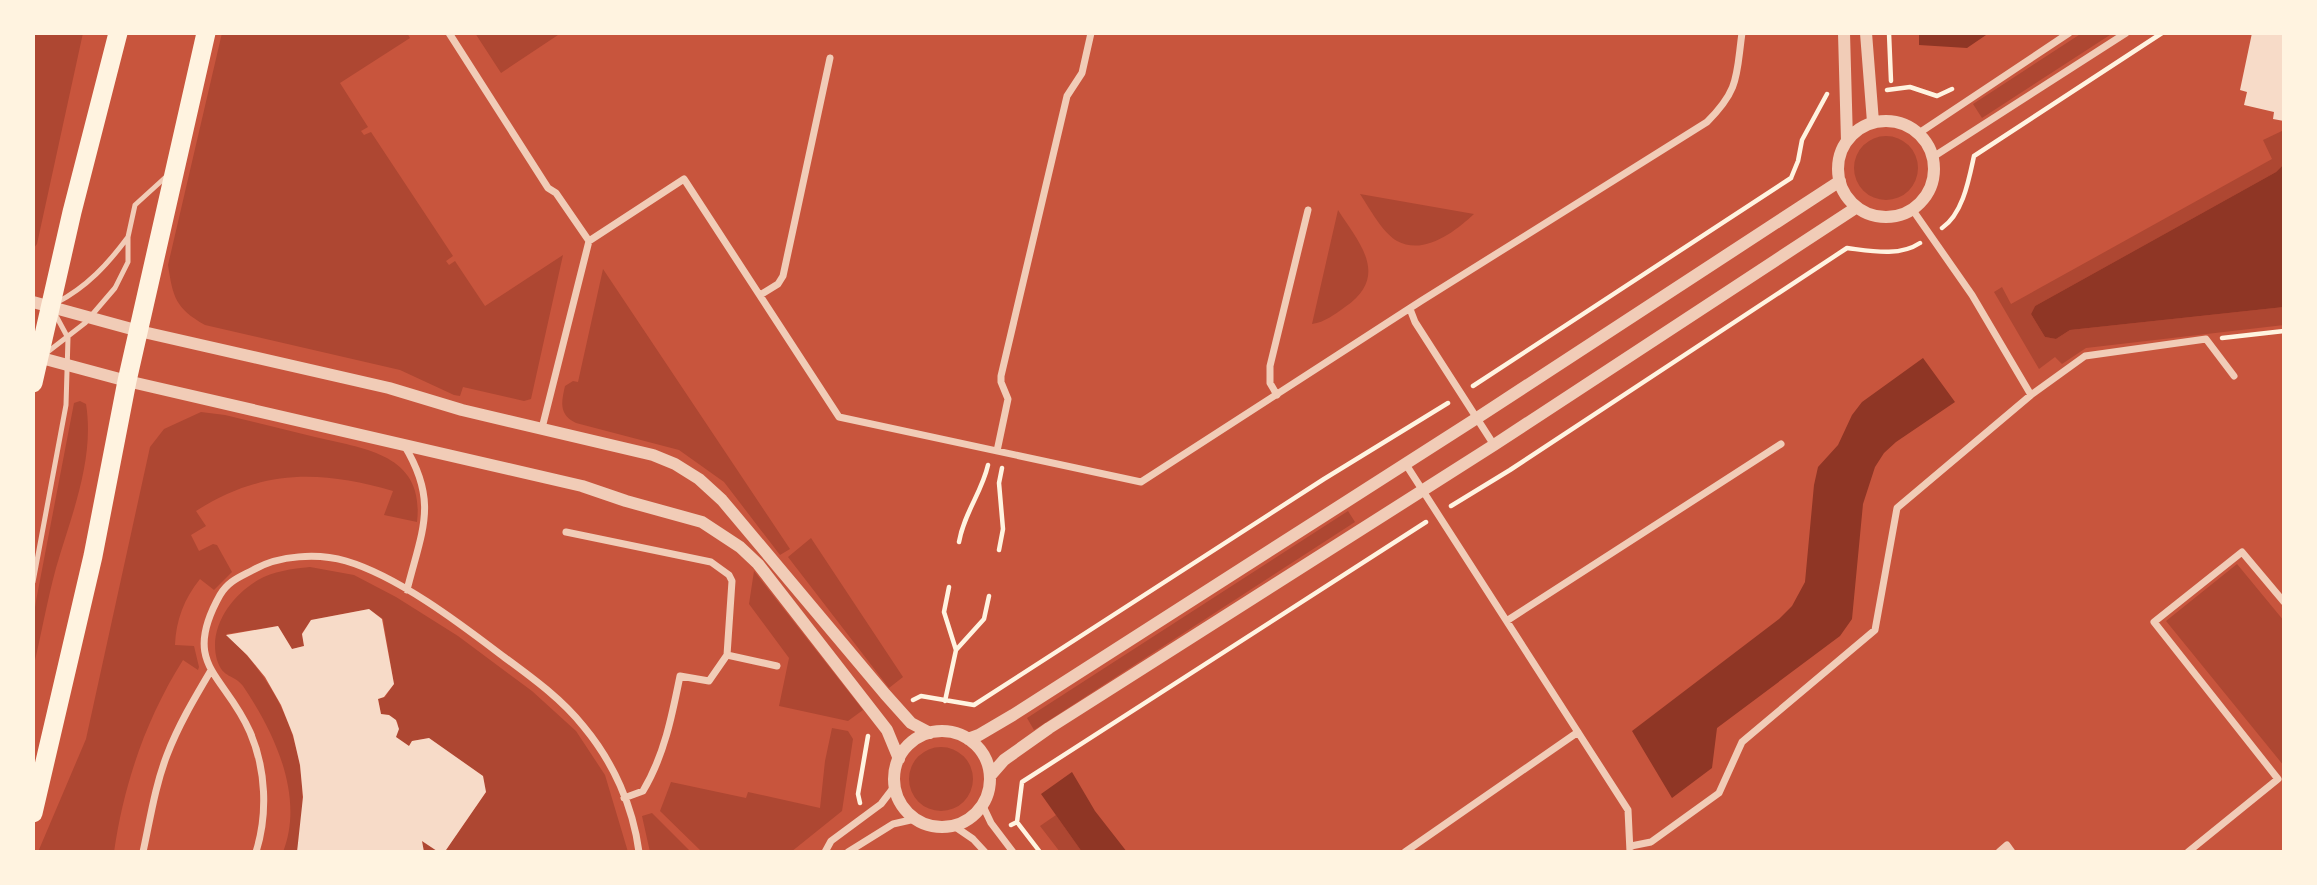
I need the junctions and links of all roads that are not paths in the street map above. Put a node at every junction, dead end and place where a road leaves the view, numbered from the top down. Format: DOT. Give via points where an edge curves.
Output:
graph roads {
  1 [pos="118,33"];
  2 [pos="206,33"];
  3 [pos="449,33"];
  4 [pos="1091,33"];
  5 [pos="1742,33"];
  6 [pos="1844,33"];
  7 [pos="1866,33"];
  8 [pos="2069,33"];
  9 [pos="2126,33"];
  10 [pos="830,58"];
  11 [pos="1873,122"];
  12 [pos="1919,133"];
  13 [pos="1847,141"];
  14 [pos="1933,157"];
  15 [pos="175,168"];
  16 [pos="1840,181"];
  17 [pos="1857,207"];
  18 [pos="1912,209"];
  19 [pos="1308,210"];
  20 [pos="128,237"];
  21 [pos="589,241"];
  22 [pos="760,295"];
  23 [pos="42,304"];
  24 [pos="1410,309"];
  25 [pos="90,318"];
  26 [pos="139,331"];
  27 [pos="68,338"];
  28 [pos="36,357"];
  29 [pos="69,364"];
  30 [pos="2234,376"];
  31 [pos="127,381"];
  32 [pos="33,383"];
  33 [pos="1277,395"];
  34 [pos="2031,395"];
  35 [pos="1476,418"];
  36 [pos="542,428"];
  37 [pos="1494,444"];
  38 [pos="1781,444"];
  39 [pos="404,445"];
  40 [pos="997,451"];
  41 [pos="1405,462"];
  42 [pos="1423,490"];
  43 [pos="566,532"];
  44 [pos="33,582"];
  45 [pos="407,590"];
  46 [pos="2284,602"];
  47 [pos="1508,621"];
  48 [pos="727,655"];
  49 [pos="777,666"];
  50 [pos="210,672"];
  51 [pos="1578,732"];
  52 [pos="930,733"];
  53 [pos="968,739"];
  54 [pos="899,759"];
  55 [pos="989,776"];
  56 [pos="894,787"];
  57 [pos="624,797"];
  58 [pos="982,804"];
  59 [pos="33,813"];
  60 [pos="915,819"];
  61 [pos="954,826"];
  62 [pos="1630,849"];
  63 [pos="144,852"];
  64 [pos="256,852"];
  65 [pos="639,852"];
  66 [pos="825,852"];
  67 [pos="848,852"];
  68 [pos="985,852"];
  69 [pos="1013,852"];
  70 [pos="1405,852"];
  71 [pos="1999,852"];
  72 [pos="2012,852"];
  73 [pos="2188,852"];
  1 -- 23 [label="highway"];
  2 -- 15 [label="highway"];
  3 -- 21 [label="street" via="548,188 556,192"];
  4 -- 40 [label="street" via="1083,73 1067,96 1001,376 1008,399"];
  5 -- 24 [label="street" via="1735,86 1707,122"];
  6 -- 13 [label="street"];
  7 -- 11 [label="street"];
  8 -- 12 [label="street"];
  9 -- 14 [label="street"];
  10 -- 22 [label="street" via="783,276"];
  11 -- 12 [label="street" via="1895,121"];
  11 -- 13 [label="street"];
  12 -- 14 [label="street"];
  13 -- 16 [label="street" via="1838,161"];
  14 -- 18 [label="street" via="1934,177 1928,192"];
  15 -- 20 [label="lane" via="135,205"];
  15 -- 26 [label="highway"];
  16 -- 17 [label="street"];
  16 -- 35 [label="street"];
  17 -- 18 [label="street" via="1889,217"];
  17 -- 37 [label="street"];
  18 -- 34 [label="street" via="1972,295"];
  19 -- 33 [label="street" via="1270,366 1270,383"];
  20 -- 23 [label="lane" via="88,283"];
  20 -- 25 [label="lane" via="123,275"];
  21 -- 22 [label="street" via="684,179"];
  21 -- 36 [label="street"];
  22 -- 40 [label="street" via="839,417"];
  23 -- 25 [label="street"];
  23 -- 27 [label="lane"];
  23 -- 28 [label="highway"];
  24 -- 33 [label="street"];
  24 -- 35 [label="street"];
  25 -- 26 [label="street"];
  25 -- 27 [label="lane"];
  26 -- 31 [label="highway"];
  26 -- 36 [label="street"];
  27 -- 28 [label="lane"];
  27 -- 29 [label="lane"];
  28 -- 29 [label="street"];
  28 -- 32 [label="highway"];
  29 -- 31 [label="street"];
  29 -- 44 [label="lane" via="64,427"];
  30 -- 34 [label="street" via="2206,339 2085,356"];
  31 -- 39 [label="street"];
  31 -- 59 [label="highway" via="96,544"];
  33 -- 40 [label="street" via="1141,482"];
  34 -- 62 [label="street" via="1897,508 1875,630 1742,742 1719,793 1651,842"];
  35 -- 37 [label="street"];
  35 -- 41 [label="street"];
  36 -- 52 [label="street" via="653,455 699,479 722,500 911,723"];
  37 -- 42 [label="street"];
  38 -- 47 [label="street"];
  39 -- 45 [label="street" via="421,478 426,506"];
  39 -- 54 [label="street" via="582,486 713,528 766,574 887,730"];
  41 -- 42 [label="street"];
  41 -- 53 [label="street"];
  42 -- 47 [label="street"];
  42 -- 55 [label="street" via="1049,728"];
  43 -- 48 [label="street" via="716,564 732,581"];
  45 -- 50 [label="street" via="344,560 308,557 266,564 237,576 220,594 207,622 204,641"];
  45 -- 57 [label="street" via="488,645 568,709 606,755"];
  46 -- 73 [label="street" via="2242,552 2154,622 2278,779"];
  47 -- 51 [label="street"];
  48 -- 49 [label="street"];
  48 -- 57 [label="street" via="709,681 680,676 670,726 653,775 643,791"];
  50 -- 63 [label="street" via="166,757"];
  50 -- 64 [label="street" via="240,712 257,753 264,820"];
  51 -- 62 [label="street" via="1628,810"];
  51 -- 70 [label="street"];
  52 -- 53 [label="street"];
  52 -- 54 [label="street" via="912,743"];
  53 -- 55 [label="street" via="981,752"];
  54 -- 56 [label="street"];
  55 -- 58 [label="street"];
  56 -- 60 [label="street" via="901,805"];
  56 -- 66 [label="street" via="881,804 831,841"];
  57 -- 65 [label="street"];
  58 -- 61 [label="street" via="970,818"];
  58 -- 69 [label="street"];
  60 -- 61 [label="street" via="934,827"];
  60 -- 67 [label="street" via="893,824"];
  61 -- 68 [label="street"];
  71 -- 72 [label="street" via="2007,845"];
}
